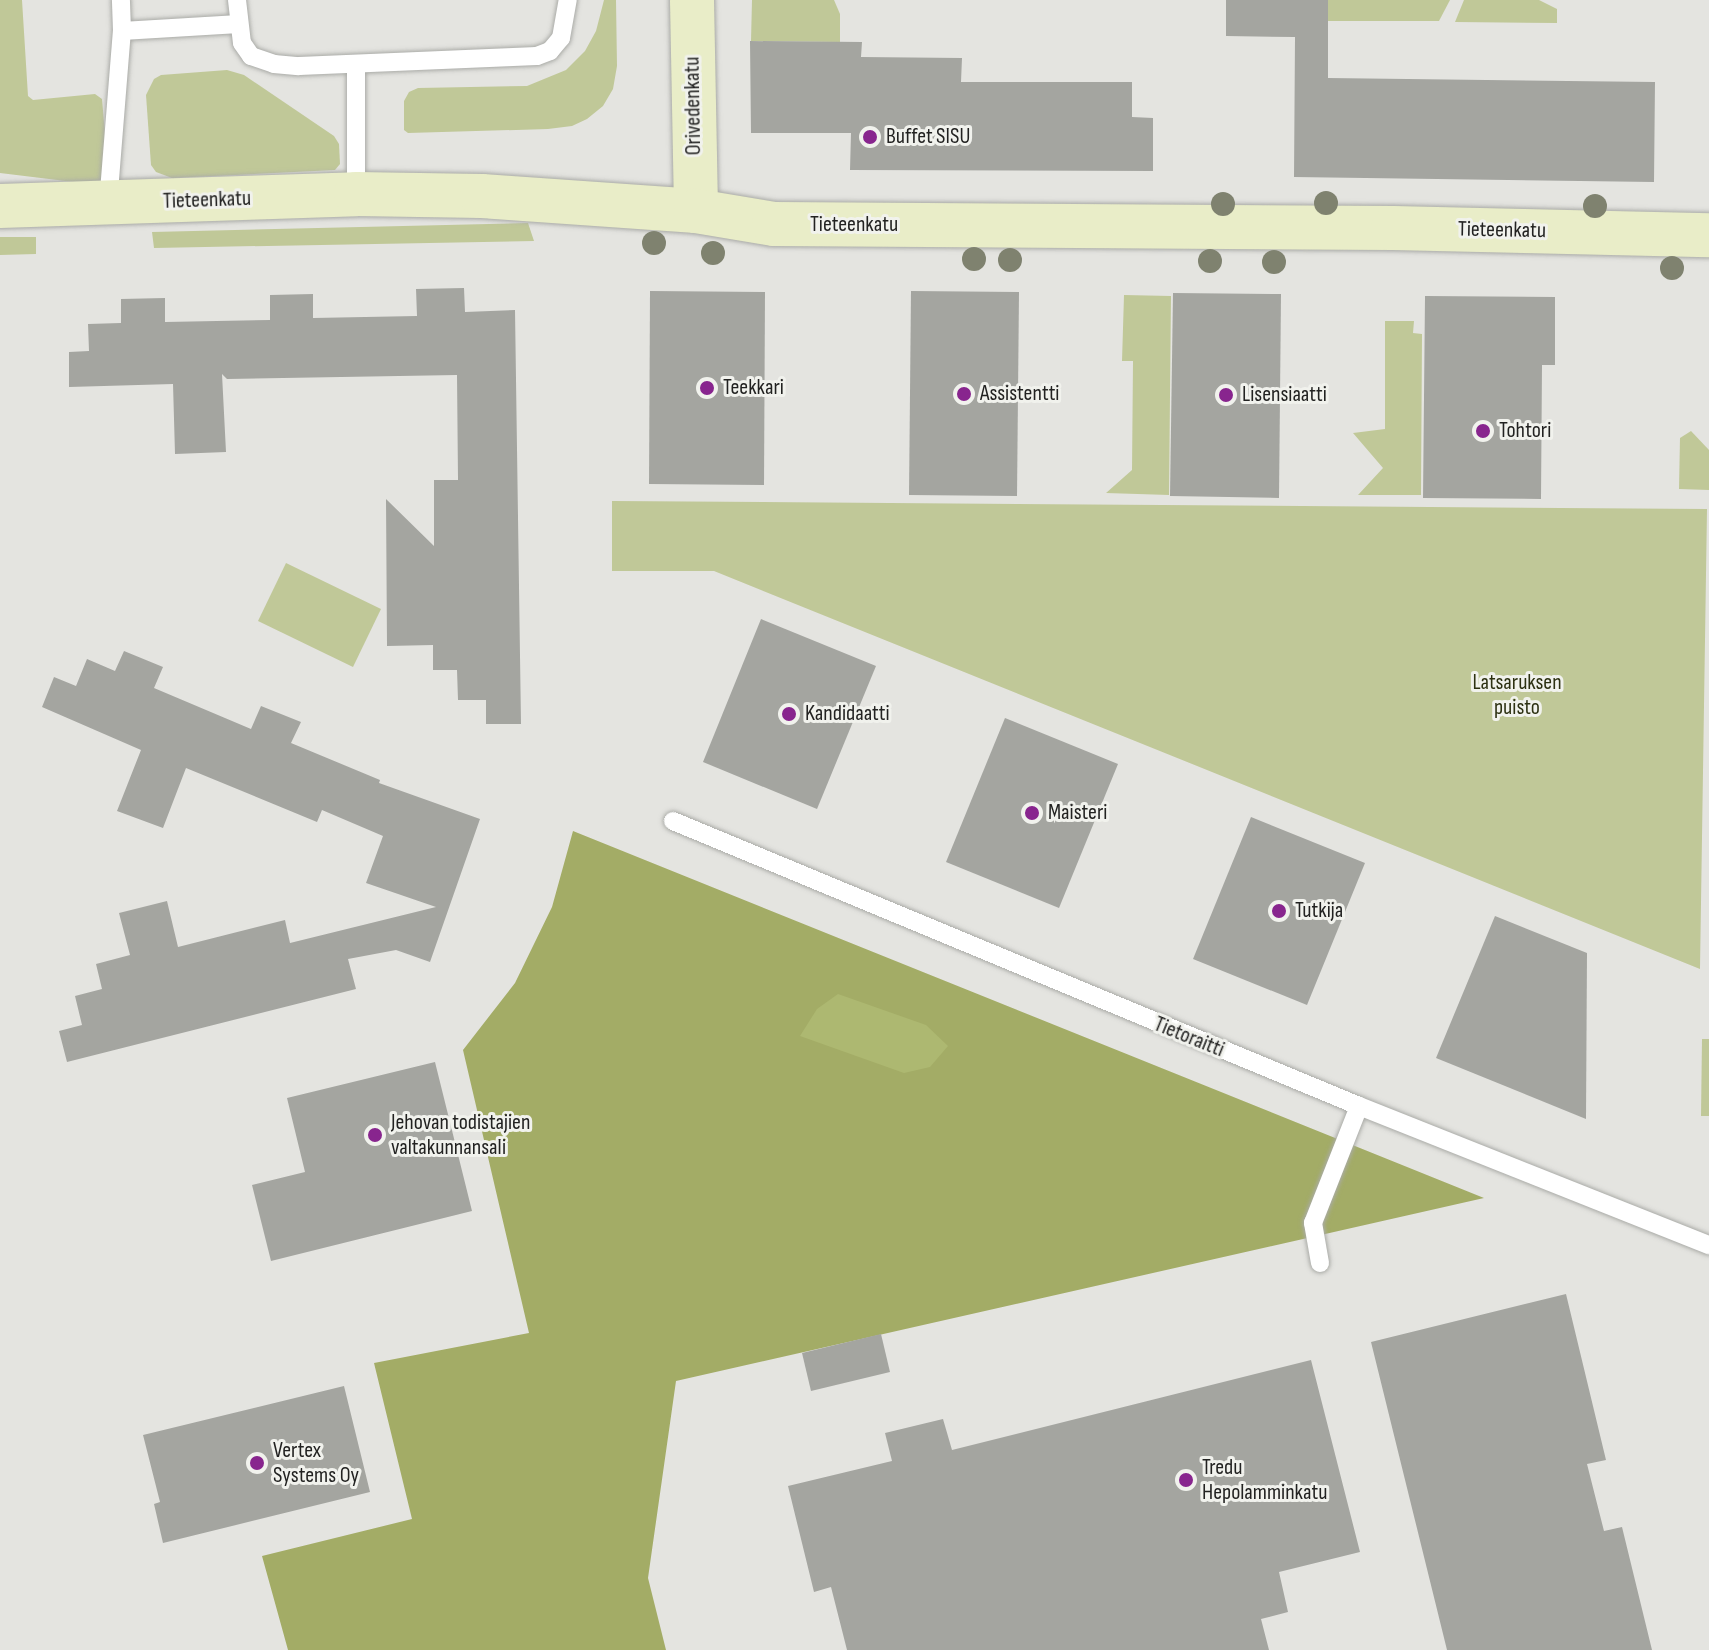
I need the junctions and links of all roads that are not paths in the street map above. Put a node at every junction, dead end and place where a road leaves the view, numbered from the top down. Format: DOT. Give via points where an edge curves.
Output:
graph roads {
  1 [pos="121,0"];
  2 [pos="237,0"];
  3 [pos="568,0"];
  4 [pos="692,0"];
  5 [pos="239,24"];
  6 [pos="122,31"];
  7 [pos="356,64"];
  8 [pos="356,194"];
  9 [pos="108,204"];
  10 [pos="0,206"];
  11 [pos="696,211"];
  12 [pos="1709,235"];
  13 [pos="673,821"];
  14 [pos="1359,1106"];
  15 [pos="1709,1245"];
  16 [pos="1320,1263"];
  1 -- 6 [label="lane"];
  2 -- 5 [label="lane"];
  3 -- 7 [label="lane" via="561,38 537,56"];
  4 -- 11 [label="street, Orivedenkatu"];
  5 -- 6 [label="lane"];
  5 -- 7 [label="lane" via="251,56 274,64"];
  6 -- 9 [label="lane"];
  7 -- 8 [label="lane"];
  8 -- 9 [label="street, Tieteenkatu"];
  8 -- 11 [label="street, Tieteenkatu" via="482,196"];
  9 -- 10 [label="street, Tieteenkatu"];
  11 -- 12 [label="street, Tieteenkatu" via="774,224"];
  13 -- 14 [label="lane, Tietoraitti"];
  14 -- 15 [label="lane, Tietoraitti"];
  14 -- 16 [label="lane" via="1313,1223"];
}
